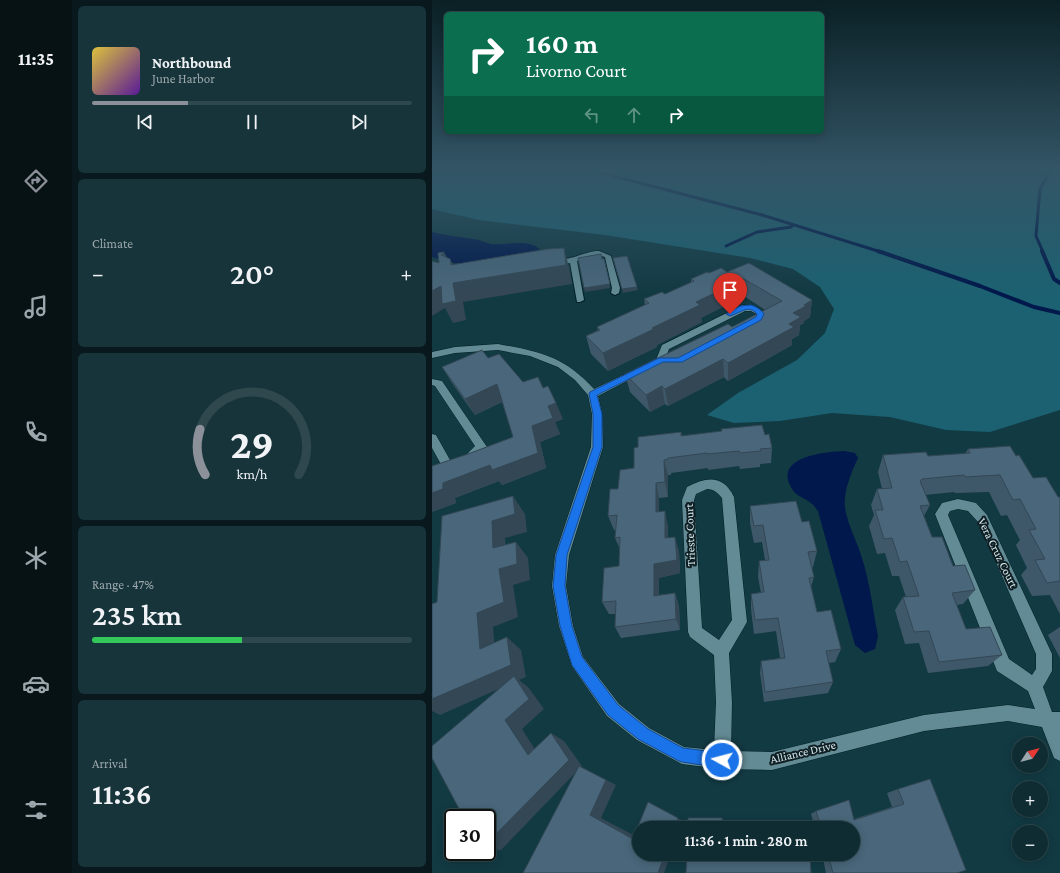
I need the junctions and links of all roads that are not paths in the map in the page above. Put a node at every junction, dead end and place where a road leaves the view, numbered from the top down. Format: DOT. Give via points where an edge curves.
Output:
graph roads {
  1 [pos="573,260"];
  2 [pos="543,265"];
  3 [pos="615,293"];
  4 [pos="580,300"];
  5 [pos="746,326"];
  6 [pos="432,355"];
  7 [pos="673,360"];
  8 [pos="655,363"];
  9 [pos="432,382"];
  10 [pos="593,394"];
  11 [pos="432,438"];
  12 [pos="721,651"];
  13 [pos="1034,686"];
  14 [pos="1054,720"];
  15 [pos="1060,752"];
  16 [pos="722,760"];
  1 -- 2 [label="lane"];
  1 -- 3 [label="lane" via="589,253 608,256"];
  1 -- 4 [label="lane"];
  5 -- 8 [label="street" via="759,318 757,310 743,308 665,347"];
  6 -- 10 [label="street" via="455,350 498,347 532,353 561,365"];
  7 -- 8 [label="street"];
  8 -- 10 [label="street"];
  9 -- 11 [label="street" via="438,383 481,447 469,459 447,465"];
  10 -- 16 [label="street, Alliance Drive" via="597,414 597,447 562,555 559,586 566,626 577,661 613,710 643,734 682,755"];
  12 -- 12 [label="street, Trieste Court" via="740,622 728,497 721,486 710,484 691,491 688,500 695,632"];
  12 -- 16 [label="street" via="724,702"];
  13 -- 13 [label="street, Vera Cruz Court" via="1044,671 1044,654 994,541 983,519 972,507 958,504 946,507 941,514 1003,665"];
  13 -- 14 [label="street"];
  14 -- 15 [label="street"];
  14 -- 16 [label="street, Alliance Drive" via="1008,713 924,723 772,761"];
}
